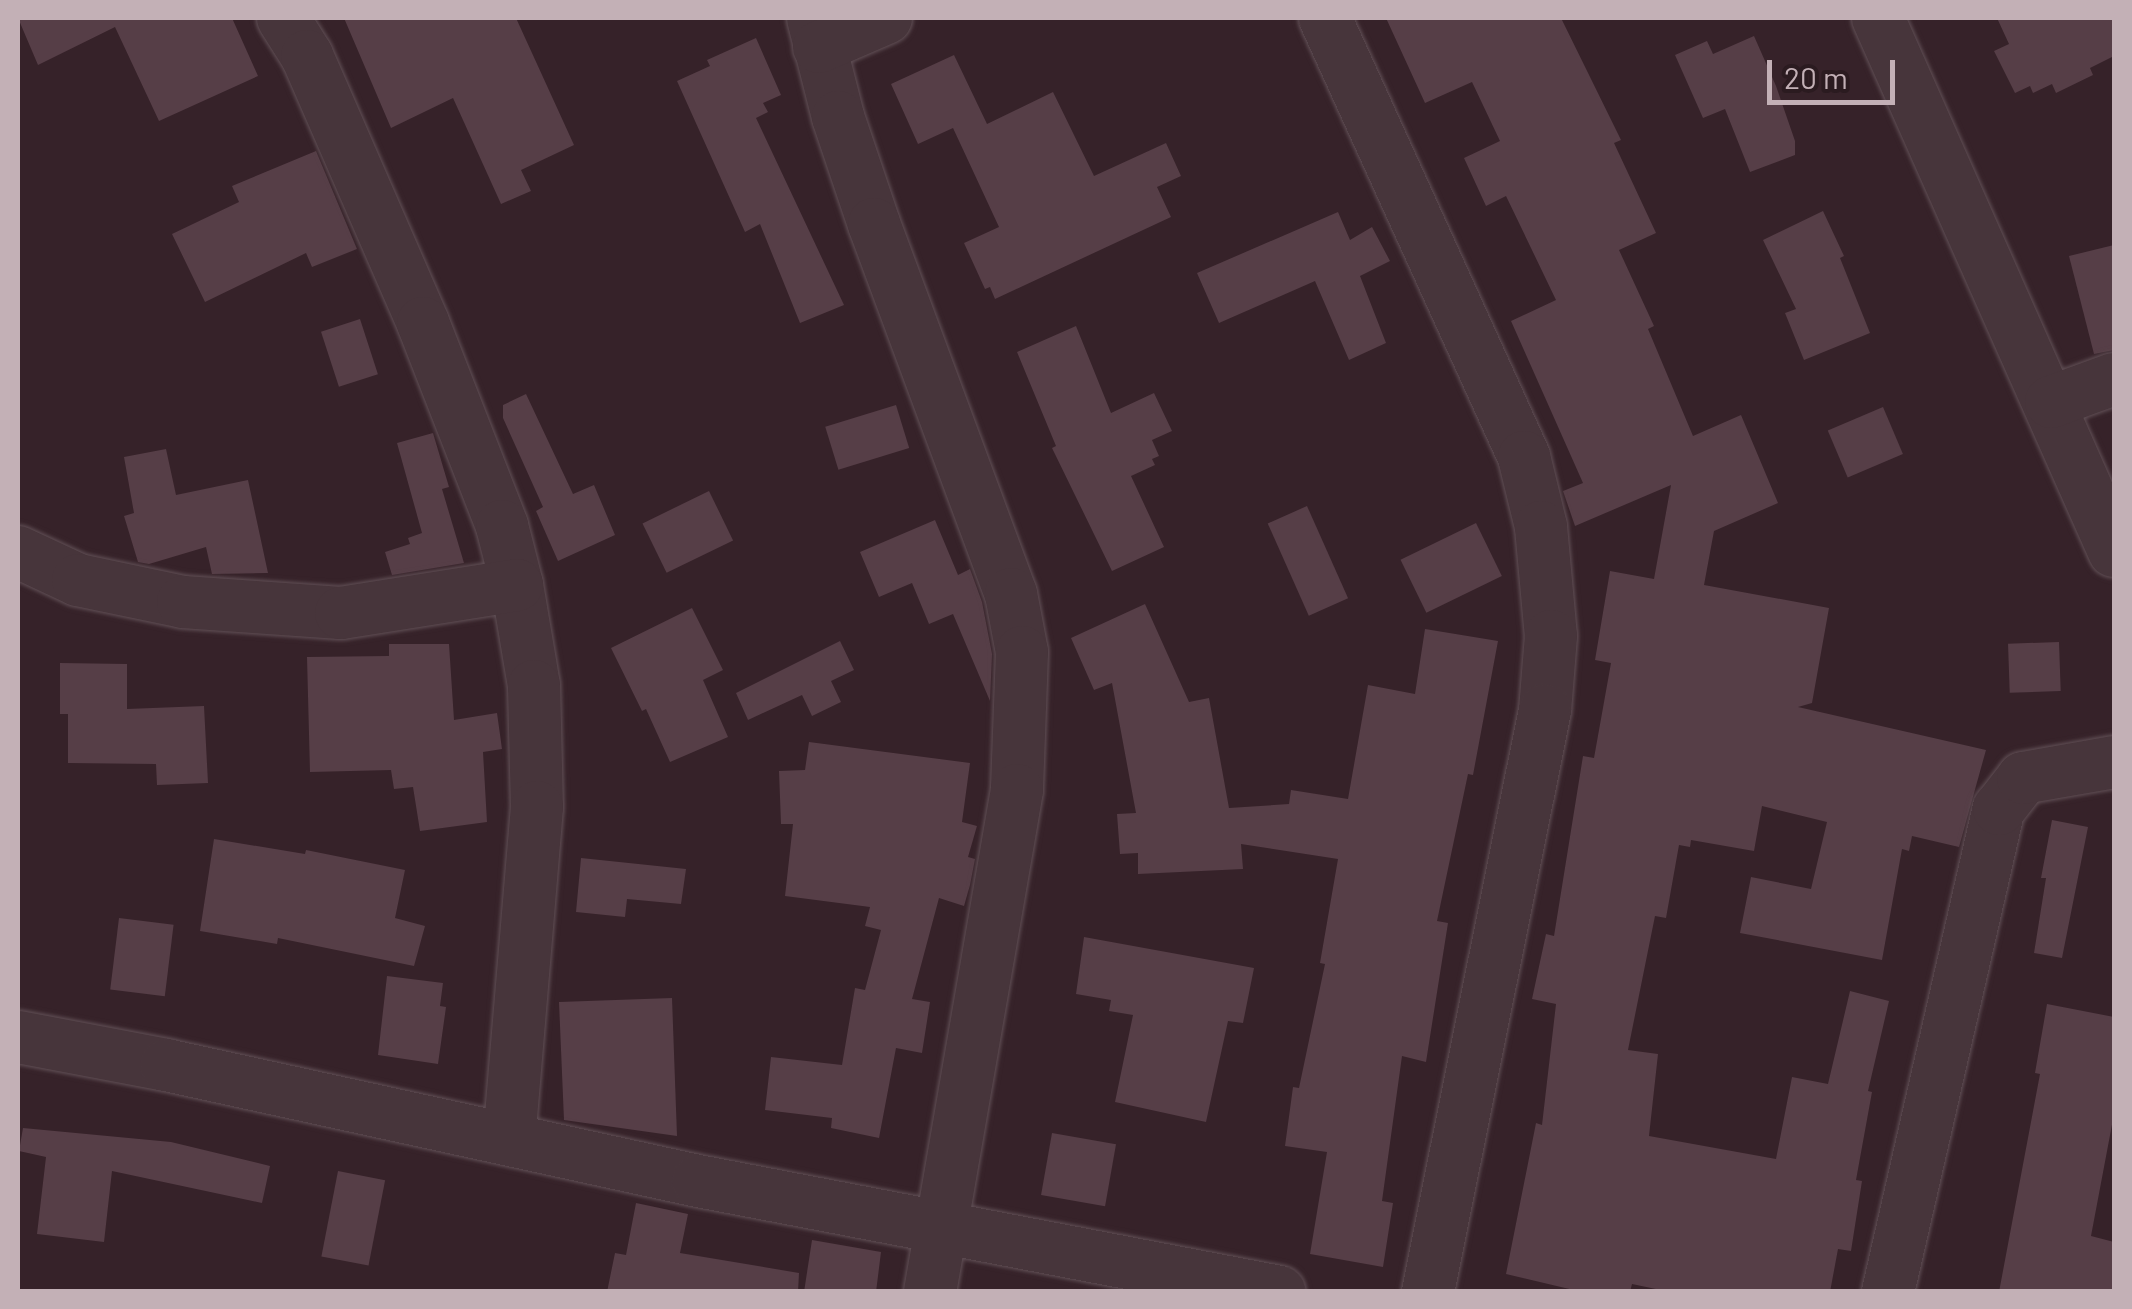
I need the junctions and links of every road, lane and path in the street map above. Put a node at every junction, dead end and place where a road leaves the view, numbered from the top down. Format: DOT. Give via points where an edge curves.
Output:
graph roads {
  1 [pos="283,18"];
  2 [pos="886,18"];
  3 [pos="1325,18"];
  4 [pos="1878,18"];
  5 [pos="816,32"];
  6 [pos="2114,379"];
  7 [pos="2050,402"];
  8 [pos="2114,550"];
  9 [pos="18,552"];
  10 [pos="517,585"];
  11 [pos="2114,762"];
  12 [pos="18,1038"];
  13 [pos="509,1137"];
  14 [pos="942,1225"];
  15 [pos="930,1292"];
  16 [pos="1280,1292"];
  17 [pos="1428,1292"];
  18 [pos="1888,1292"];
  1 -- 10 [label="street" via="307,56 423,324 502,526"];
  2 -- 5 [label="street"];
  3 -- 17 [label="street" via="1524,457 1541,526 1552,636 1545,710"];
  4 -- 7 [label="street"];
  5 -- 14 [label="street" via="874,224 1011,594 1022,652 1017,790"];
  6 -- 7 [label="street"];
  7 -- 8 [label="street"];
  9 -- 10 [label="street" via="78,580 182,602 341,613"];
  10 -- 13 [label="street" via="534,686 537,807"];
  11 -- 18 [label="street" via="2023,778 1998,809"];
  12 -- 13 [label="street"];
  13 -- 14 [label="street" via="698,1181"];
  14 -- 15 [label="street"];
  14 -- 16 [label="street"];
}
